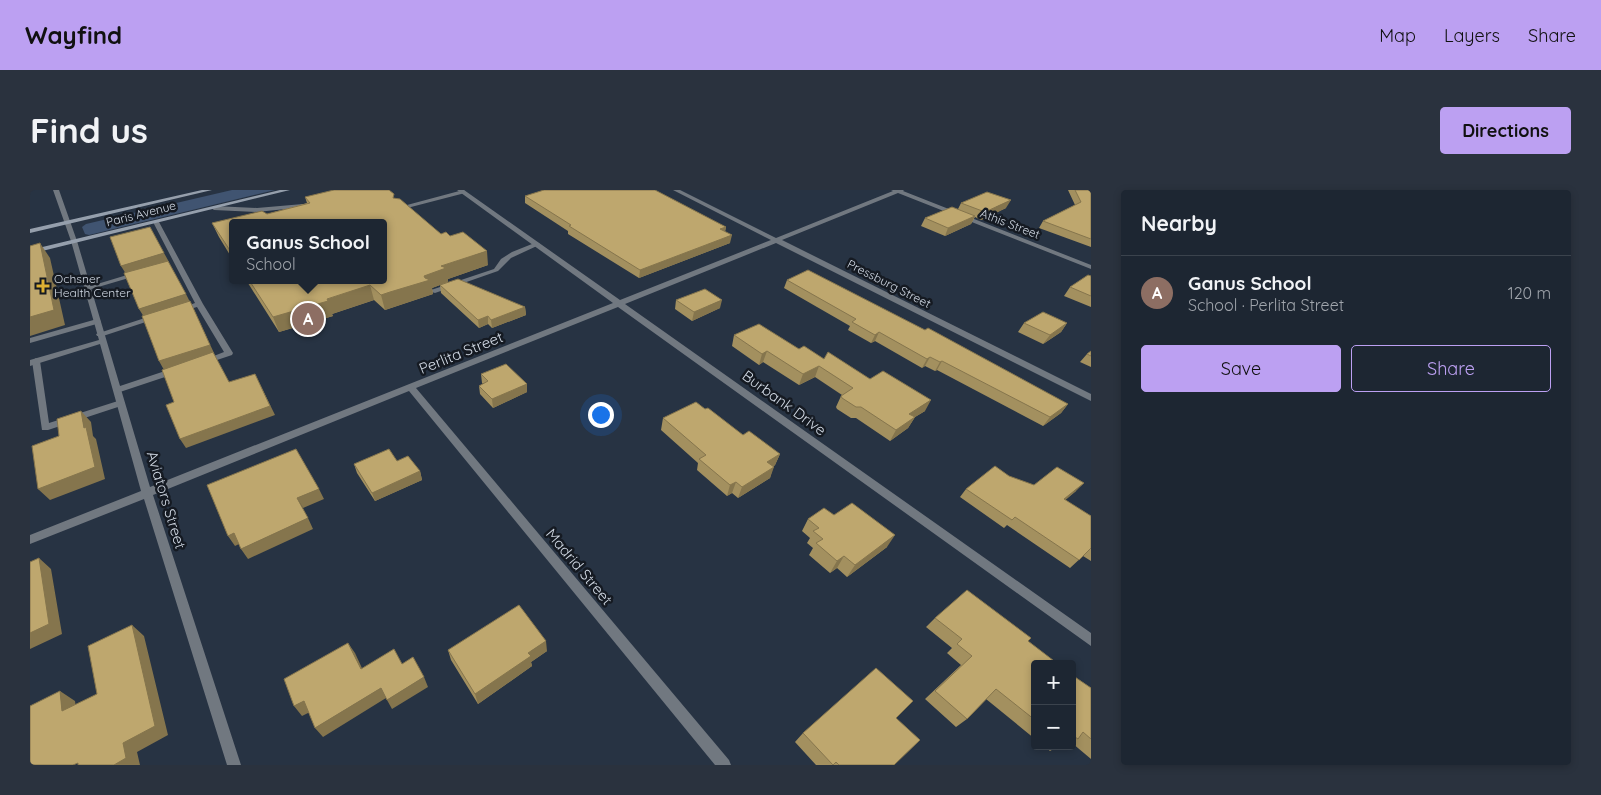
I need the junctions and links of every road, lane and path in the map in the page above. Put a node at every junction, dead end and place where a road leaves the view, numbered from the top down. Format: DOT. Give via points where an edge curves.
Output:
graph roads {
  1 [pos="56,190"];
  2 [pos="209,190"];
  3 [pos="287,190"];
  4 [pos="676,190"];
  5 [pos="462,191"];
  6 [pos="897,191"];
  7 [pos="308,205"];
  8 [pos="214,208"];
  9 [pos="398,209"];
  10 [pos="156,222"];
  11 [pos="68,223"];
  12 [pos="30,231"];
  13 [pos="776,240"];
  14 [pos="74,241"];
  15 [pos="537,244"];
  16 [pos="30,252"];
  17 [pos="178,263"];
  18 [pos="169,265"];
  19 [pos="1091,267"];
  20 [pos="142,273"];
  21 [pos="88,288"];
  22 [pos="432,291"];
  23 [pos="620,303"];
  24 [pos="200,304"];
  25 [pos="172,312"];
  26 [pos="163,315"];
  27 [pos="97,321"];
  28 [pos="101,338"];
  29 [pos="30,341"];
  30 [pos="33,362"];
  31 [pos="201,362"];
  32 [pos="182,368"];
  33 [pos="411,388"];
  34 [pos="117,390"];
  35 [pos="1091,398"];
  36 [pos="121,403"];
  37 [pos="147,493"];
  38 [pos="30,540"];
  39 [pos="1091,640"];
  40 [pos="234,765"];
  41 [pos="724,765"];
  1 -- 11 [label="street, Aviators Street"];
  2 -- 11 [label="street, Paris Avenue"];
  3 -- 8 [label="street, Paris Avenue"];
  4 -- 13 [label="street, Pressburg Street"];
  5 -- 9 [label="street"];
  5 -- 15 [label="street, Burbank Drive"];
  6 -- 13 [label="street, Perlita Street"];
  6 -- 19 [label="street, Athis Street"];
  7 -- 8 [label="street" via="257,210"];
  8 -- 10 [label="street, Paris Avenue"];
  10 -- 14 [label="street, Paris Avenue"];
  10 -- 17 [label="street"];
  11 -- 12 [label="street, Paris Avenue"];
  11 -- 14 [label="street, Aviators Street"];
  13 -- 23 [label="street, Perlita Street"];
  13 -- 35 [label="street, Pressburg Street"];
  14 -- 16 [label="street, Paris Avenue"];
  14 -- 21 [label="street, Aviators Street"];
  15 -- 22 [label="street" via="520,250 496,270"];
  15 -- 23 [label="street, Burbank Drive"];
  17 -- 18 [label="street"];
  17 -- 24 [label="street"];
  20 -- 21 [label="street"];
  21 -- 27 [label="street, Aviators Street"];
  23 -- 33 [label="street, Perlita Street"];
  23 -- 39 [label="street, Burbank Drive"];
  24 -- 25 [label="street"];
  24 -- 31 [label="street" via="229,353"];
  26 -- 28 [label="street"];
  27 -- 28 [label="street, Aviators Street"];
  27 -- 29 [label="street"];
  28 -- 30 [label="street"];
  28 -- 34 [label="street, Aviators Street"];
  30 -- 36 [label="street" via="45,428"];
  32 -- 34 [label="street"];
  33 -- 37 [label="street, Perlita Street"];
  33 -- 41 [label="street, Madrid Street"];
  34 -- 36 [label="street, Aviators Street"];
  36 -- 37 [label="street, Aviators Street"];
  37 -- 38 [label="street, Perlita Street"];
  37 -- 40 [label="street, Aviators Street"];
}
